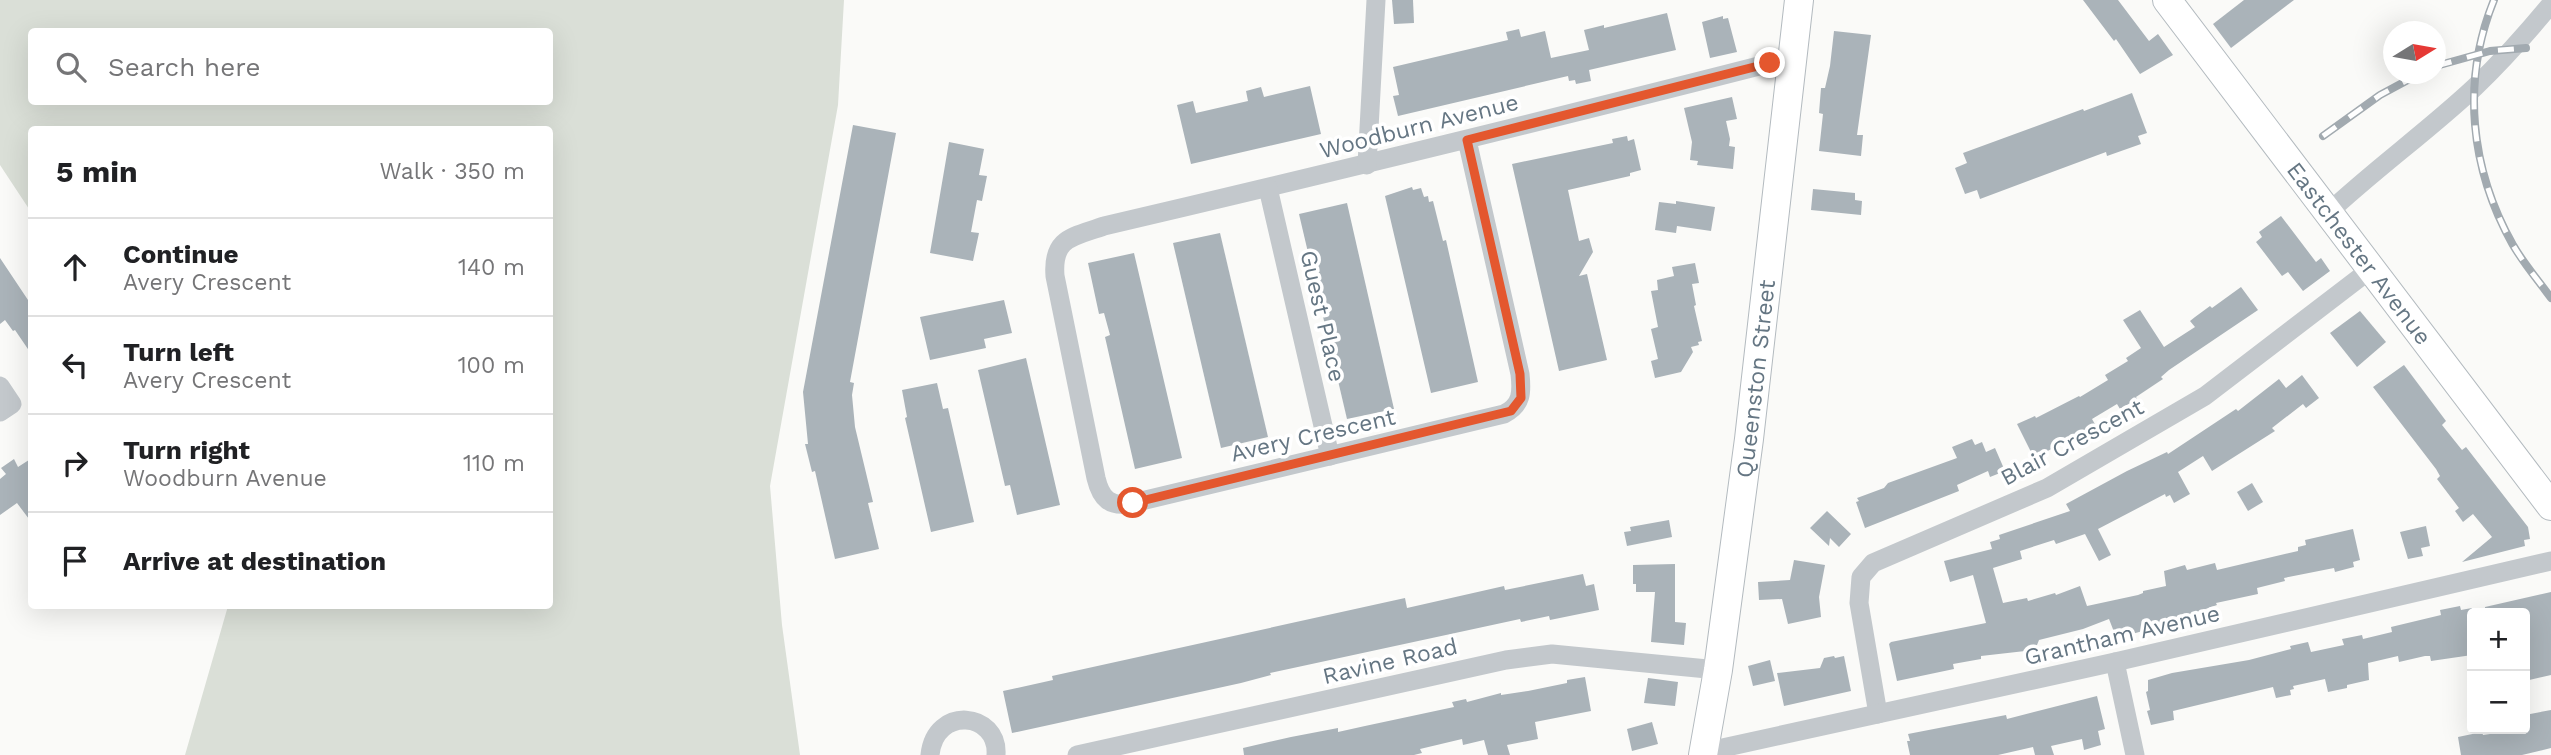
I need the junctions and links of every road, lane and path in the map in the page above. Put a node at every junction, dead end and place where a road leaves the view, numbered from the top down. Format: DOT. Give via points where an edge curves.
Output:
graph roads {
  1 [pos="1376,0"];
  2 [pos="1799,0"];
  3 [pos="2167,0"];
  4 [pos="2551,4"];
  5 [pos="1794,58"];
  6 [pos="1467,140"];
  7 [pos="1367,165"];
  8 [pos="1268,188"];
  9 [pos="2329,213"];
  10 [pos="1058,247"];
  11 [pos="2371,269"];
  12 [pos="0,386"];
  13 [pos="6,408"];
  14 [pos="1330,456"];
  15 [pos="2551,506"];
  16 [pos="2551,561"];
  17 [pos="2115,662"];
  18 [pos="1718,670"];
  19 [pos="1878,714"];
  20 [pos="1703,753"];
  21 [pos="930,755"];
  22 [pos="996,755"];
  23 [pos="1077,755"];
  24 [pos="2135,755"];
  1 -- 7 [label="street"];
  2 -- 5 [label="main road, Queenston Street"];
  3 -- 9 [label="main road, Eastchester Avenue"];
  4 -- 9 [label="street" via="2473,88"];
  5 -- 6 [label="street, Woodburn Avenue"];
  5 -- 18 [label="main road, Queenston Street"];
  6 -- 7 [label="street, Woodburn Avenue"];
  6 -- 14 [label="street, Avery Crescent" via="1520,374 1521,398 1504,414"];
  7 -- 8 [label="street, Woodburn Avenue"];
  8 -- 10 [label="street, Woodburn Avenue" via="1104,226"];
  8 -- 14 [label="street, Guest Place"];
  9 -- 11 [label="main road, Eastchester Avenue"];
  10 -- 14 [label="street, Avery Crescent" via="1055,276 1096,478 1108,502 1133,503"];
  11 -- 15 [label="main road, Eastchester Avenue"];
  11 -- 19 [label="street, Blair Crescent" via="2205,396 2047,488 1873,563 1861,577 1859,603"];
  12 -- 13 [label="street"];
  16 -- 17 [label="street, Grantham Avenue"];
  17 -- 19 [label="street, Grantham Avenue"];
  17 -- 24 [label="street"];
  18 -- 20 [label="main road, Queenston Street"];
  18 -- 23 [label="street, Ravine Road" via="1552,654 1506,660"];
  19 -- 20 [label="street, Grantham Avenue"];
  21 -- 22 [label="street" via="938,731 960,719 985,727 993,737"];
}
